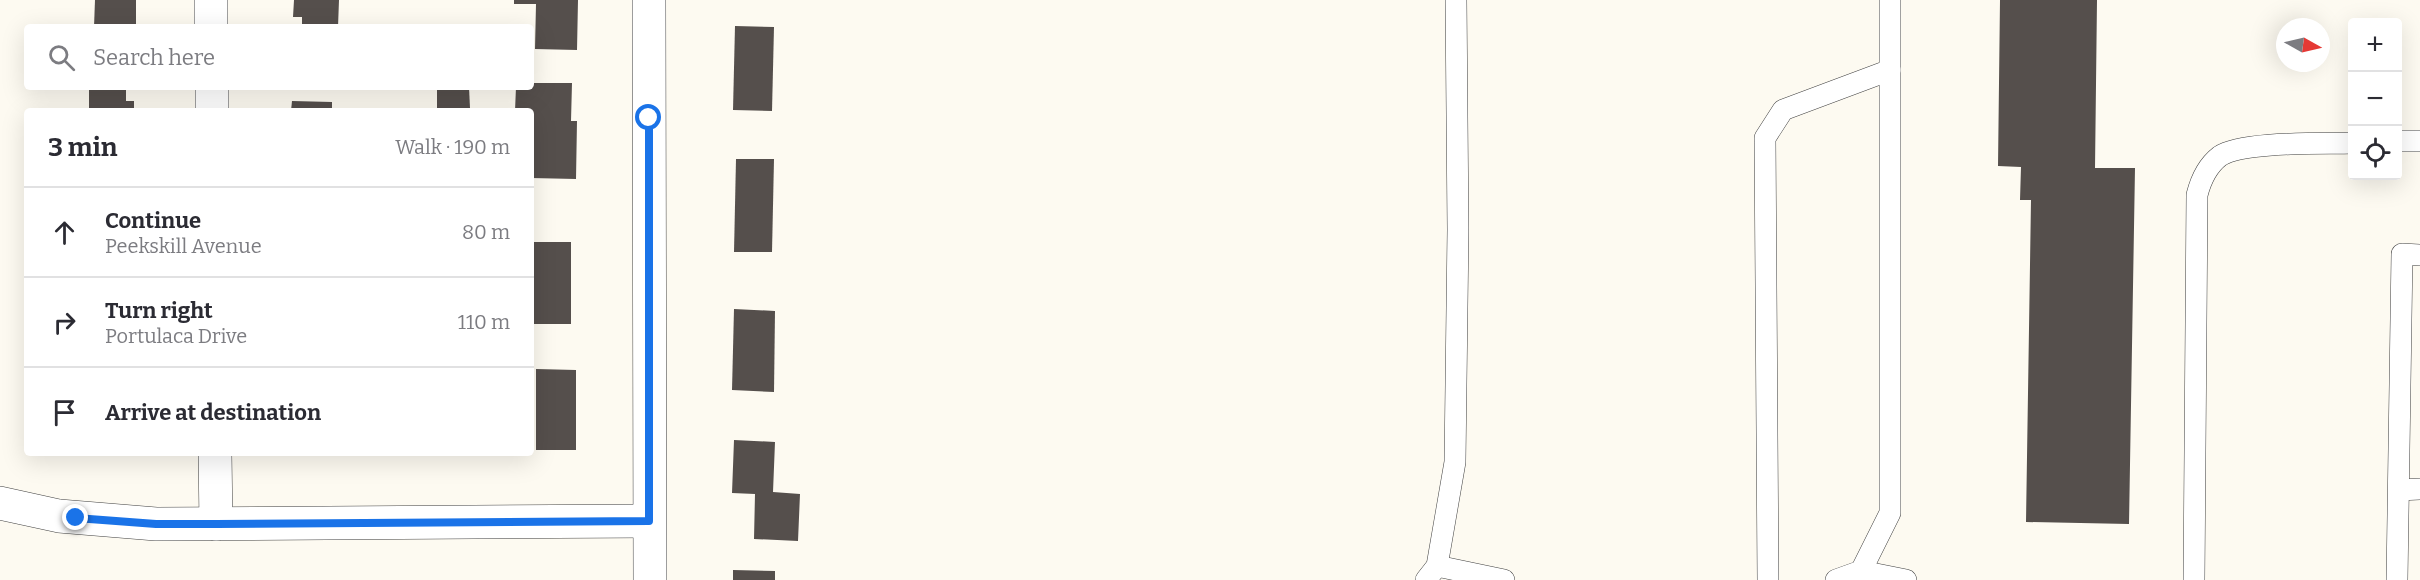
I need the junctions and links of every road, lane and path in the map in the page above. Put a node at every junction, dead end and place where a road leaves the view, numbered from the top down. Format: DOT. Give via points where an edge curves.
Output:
graph roads {
  1 [pos="211,0"];
  2 [pos="649,0"];
  3 [pos="1456,0"];
  4 [pos="1890,0"];
  5 [pos="212,24"];
  6 [pos="1890,70"];
  7 [pos="212,90"];
  8 [pos="212,108"];
  9 [pos="2402,141"];
  10 [pos="2420,141"];
  11 [pos="2348,142"];
  12 [pos="2420,255"];
  13 [pos="2410,373"];
  14 [pos="215,456"];
  15 [pos="2410,489"];
  16 [pos="0,503"];
  17 [pos="649,521"];
  18 [pos="216,524"];
  19 [pos="1861,571"];
  20 [pos="1432,573"];
  21 [pos="650,580"];
  22 [pos="1504,580"];
  23 [pos="1768,580"];
  24 [pos="1836,580"];
  25 [pos="1905,580"];
  26 [pos="2194,580"];
  27 [pos="2397,580"];
  1 -- 5 [label="street"];
  2 -- 17 [label="street"];
  3 -- 20 [label="lane" via="1455,462"];
  4 -- 6 [label="lane"];
  6 -- 19 [label="lane" via="1890,513"];
  6 -- 23 [label="lane" via="1783,110 1765,138"];
  7 -- 8 [label="street"];
  9 -- 10 [label="lane"];
  11 -- 26 [label="lane" via="2227,152 2209,167 2202,179 2197,195"];
  12 -- 13 [label="lane" via="2402,254"];
  13 -- 15 [label="lane"];
  14 -- 18 [label="street"];
  15 -- 27 [label="lane"];
  16 -- 18 [label="street" via="59,516"];
  17 -- 18 [label="street"];
  17 -- 21 [label="street"];
  19 -- 24 [label="lane"];
  19 -- 25 [label="lane"];
  20 -- 22 [label="lane"];
}
